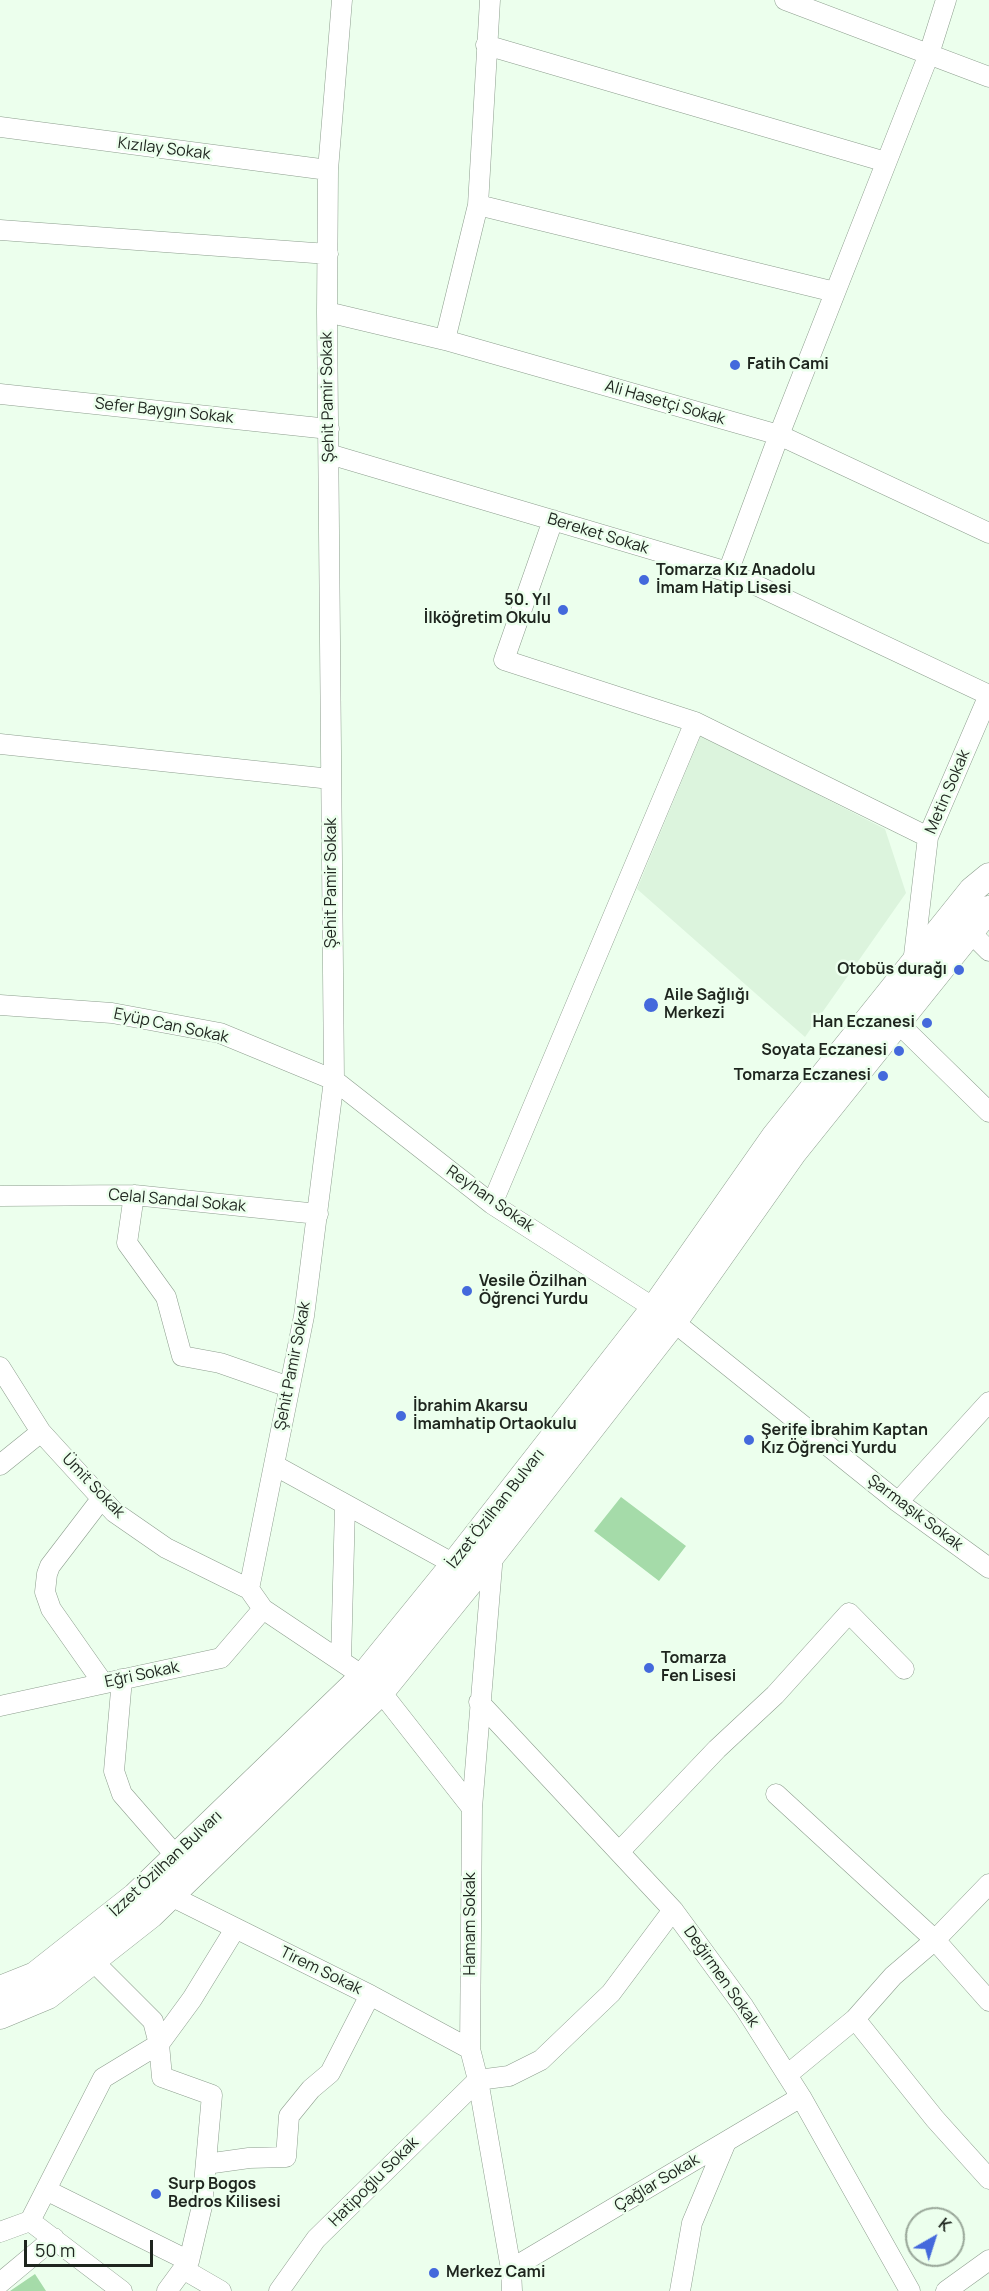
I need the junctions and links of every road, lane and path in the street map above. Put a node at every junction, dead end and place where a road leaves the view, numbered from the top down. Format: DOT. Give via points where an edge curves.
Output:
graph roads {
  1 [pos="342,0"];
  2 [pos="490,0"];
  3 [pos="785,0"];
  4 [pos="946,0"];
  5 [pos="486,45"];
  6 [pos="928,54"];
  7 [pos="989,77"];
  8 [pos="0,127"];
  9 [pos="886,162"];
  10 [pos="328,170"];
  11 [pos="478,205"];
  12 [pos="0,230"];
  13 [pos="327,254"];
  14 [pos="835,292"];
  15 [pos="327,312"];
  16 [pos="445,340"];
  17 [pos="0,394"];
  18 [pos="329,429"];
  19 [pos="779,435"];
  20 [pos="329,454"];
  21 [pos="552,520"];
  22 [pos="989,534"];
  23 [pos="728,572"];
  24 [pos="989,695"];
  25 [pos="695,722"];
  26 [pos="0,744"];
  27 [pos="331,778"];
  28 [pos="928,837"];
  29 [pos="989,876"];
  30 [pos="989,909"];
  31 [pos="970,932"];
  32 [pos="989,951"];
  33 [pos="913,964"];
  34 [pos="0,1005"];
  35 [pos="898,1023"];
  36 [pos="334,1080"];
  37 [pos="989,1112"];
  38 [pos="134,1195"];
  39 [pos="0,1196"];
  40 [pos="492,1204"];
  41 [pos="318,1214"];
  42 [pos="664,1315"];
  43 [pos="0,1366"];
  44 [pos="289,1387"];
  45 [pos="6,1389"];
  46 [pos="989,1402"];
  47 [pos="41,1431"];
  48 [pos="0,1465"];
  49 [pos="274,1466"];
  50 [pos="102,1498"];
  51 [pos="898,1502"];
  52 [pos="345,1506"];
  53 [pos="493,1554"];
  54 [pos="454,1564"];
  55 [pos="989,1568"];
  56 [pos="249,1589"];
  57 [pos="263,1609"];
  58 [pos="341,1661"];
  59 [pos="904,1669"];
  60 [pos="113,1681"];
  61 [pos="372,1684"];
  62 [pos="479,1702"];
  63 [pos="0,1706"];
  64 [pos="776,1794"];
  65 [pos="472,1808"];
  66 [pos="619,1852"];
  67 [pos="177,1856"];
  68 [pos="989,1884"];
  69 [pos="171,1896"];
  70 [pos="673,1910"];
  71 [pos="234,1929"];
  72 [pos="935,1940"];
  73 [pos="93,1961"];
  74 [pos="0,1989"];
  75 [pos="370,1995"];
  76 [pos="989,2001"];
  77 [pos="0,2016"];
  78 [pos="855,2019"];
  79 [pos="159,2044"];
  80 [pos="470,2049"];
  81 [pos="787,2075"];
  82 [pos="478,2080"];
  83 [pos="801,2097"];
  84 [pos="726,2142"];
  85 [pos="206,2164"];
  86 [pos="989,2179"];
  87 [pos="46,2190"];
  88 [pos="30,2221"];
  89 [pos="0,2232"];
  90 [pos="54,2238"];
  91 [pos="989,2260"];
  92 [pos="186,2265"];
  93 [pos="511,2269"];
  94 [pos="0,2283"];
  95 [pos="122,2291"];
  96 [pos="167,2291"];
  97 [pos="221,2291"];
  98 [pos="279,2291"];
  99 [pos="512,2291"];
  100 [pos="680,2291"];
  101 [pos="910,2291"];
  102 [pos="946,2291"];
  1 -- 10 [label="street, Şehit Pamir Sokak"];
  2 -- 5 [label="street"];
  3 -- 6 [label="street"];
  4 -- 6 [label="street"];
  5 -- 9 [label="street"];
  5 -- 11 [label="street"];
  6 -- 7 [label="street"];
  6 -- 9 [label="street"];
  8 -- 10 [label="street, Kızılay Sokak"];
  9 -- 14 [label="street"];
  10 -- 13 [label="street, Şehit Pamir Sokak"];
  11 -- 14 [label="street"];
  11 -- 16 [label="street"];
  12 -- 13 [label="street"];
  13 -- 15 [label="street, Şehit Pamir Sokak"];
  14 -- 19 [label="street"];
  15 -- 16 [label="street, Ali Hasetçi Sokak"];
  15 -- 18 [label="street, Şehit Pamir Sokak"];
  16 -- 19 [label="street, Ali Hasetçi Sokak"];
  17 -- 18 [label="street, Sefer Baygın Sokak"];
  18 -- 20 [label="street, Şehit Pamir Sokak"];
  19 -- 22 [label="street, Ali Hasetçi Sokak"];
  19 -- 23 [label="street"];
  20 -- 21 [label="street, Bereket Sokak"];
  20 -- 27 [label="street, Şehit Pamir Sokak"];
  21 -- 23 [label="street, Bereket Sokak"];
  21 -- 25 [label="street" via="504,660"];
  23 -- 24 [label="street, Bereket Sokak"];
  24 -- 28 [label="street, Metin Sokak"];
  25 -- 28 [label="street"];
  25 -- 40 [label="street"];
  26 -- 27 [label="street"];
  27 -- 36 [label="street, Şehit Pamir Sokak"];
  28 -- 33 [label="street, Metin Sokak"];
  29 -- 33 [label="main road, İzzet Özilhan Bulvarı" via="972,890"];
  30 -- 31 [label="main road, İzzet Özilhan Bulvarı"];
  31 -- 32 [label="street"];
  31 -- 35 [label="main road, İzzet Özilhan Bulvarı"];
  33 -- 42 [label="main road, İzzet Özilhan Bulvarı" via="774,1137"];
  34 -- 36 [label="street, Eyüp Can Sokak" via="112,1013 220,1033"];
  35 -- 37 [label="street"];
  35 -- 42 [label="main road, İzzet Özilhan Bulvarı"];
  36 -- 40 [label="street, Reyhan Sokak"];
  36 -- 41 [label="street, Şehit Pamir Sokak"];
  38 -- 39 [label="street, Celal Sandal Sokak"];
  38 -- 41 [label="street, Celal Sandal Sokak"];
  38 -- 44 [label="street" via="127,1243 166,1297 182,1356 220,1363"];
  40 -- 42 [label="street, Reyhan Sokak"];
  41 -- 44 [label="street, Şehit Pamir Sokak" via="304,1316"];
  42 -- 51 [label="street, Şarmaşık Sokak"];
  42 -- 53 [label="main road, İzzet Özilhan Bulvarı"];
  42 -- 54 [label="main road, İzzet Özilhan Bulvarı"];
  43 -- 45 [label="street, Ümit Sokak"];
  44 -- 49 [label="street, Şehit Pamir Sokak"];
  45 -- 47 [label="street, Ümit Sokak"];
  46 -- 51 [label="street"];
  47 -- 48 [label="street"];
  47 -- 50 [label="street, Ümit Sokak"];
  49 -- 52 [label="street"];
  49 -- 56 [label="street, Şehit Pamir Sokak"];
  50 -- 56 [label="street, Ümit Sokak" via="114,1512 166,1548"];
  50 -- 60 [label="street" via="50,1566 45,1583 51,1610"];
  51 -- 55 [label="street, Şarmaşık Sokak"];
  52 -- 54 [label="street"];
  52 -- 58 [label="street"];
  53 -- 61 [label="main road, İzzet Özilhan Bulvarı"];
  53 -- 62 [label="street, Hamam Sokak"];
  54 -- 61 [label="main road, İzzet Özilhan Bulvarı"];
  56 -- 57 [label="street"];
  57 -- 58 [label="street"];
  57 -- 60 [label="street, Eğri Sokak" via="221,1658"];
  58 -- 61 [label="street"];
  59 -- 66 [label="street" via="849,1613 775,1695 717,1749"];
  60 -- 63 [label="street, Eğri Sokak"];
  60 -- 67 [label="street" via="114,1771 122,1794"];
  61 -- 65 [label="street"];
  61 -- 67 [label="main road, İzzet Özilhan Bulvarı"];
  61 -- 69 [label="main road, İzzet Özilhan Bulvarı"];
  62 -- 65 [label="street, Hamam Sokak"];
  62 -- 66 [label="street, Değirmen Sokak"];
  64 -- 72 [label="street"];
  65 -- 80 [label="street, Hamam Sokak"];
  66 -- 70 [label="street, Değirmen Sokak"];
  67 -- 74 [label="main road, İzzet Özilhan Bulvarı" via="135,1896 35,1975"];
  68 -- 72 [label="street"];
  69 -- 71 [label="street, Tirem Sokak"];
  69 -- 73 [label="main road, İzzet Özilhan Bulvarı"];
  70 -- 81 [label="street, Değirmen Sokak" via="744,2007"];
  70 -- 82 [label="street" via="611,1993 541,2061 509,2076"];
  71 -- 75 [label="street, Tirem Sokak"];
  71 -- 79 [label="street" via="192,1999"];
  72 -- 76 [label="street"];
  72 -- 78 [label="street" via="892,1976"];
  73 -- 77 [label="main road, İzzet Özilhan Bulvarı" via="48,1996"];
  73 -- 79 [label="street" via="153,2021"];
  75 -- 80 [label="street, Tirem Sokak"];
  75 -- 85 [label="street" via="330,2073 310,2089 289,2116 285,2157"];
  78 -- 81 [label="street"];
  78 -- 86 [label="street"];
  79 -- 85 [label="street" via="162,2077 212,2095"];
  79 -- 87 [label="street" via="103,2078"];
  80 -- 82 [label="street, Hamam Sokak"];
  81 -- 83 [label="street, Değirmen Sokak"];
  82 -- 93 [label="street, Hamam Sokak"];
  82 -- 98 [label="street, Hatipoğlu Sokak" via="316,2239"];
  83 -- 84 [label="street, Çağlar Sokak"];
  83 -- 101 [label="street, Değirmen Sokak"];
  84 -- 93 [label="street, Çağlar Sokak"];
  84 -- 100 [label="street" via="692,2223"];
  85 -- 92 [label="street" via="202,2206"];
  87 -- 88 [label="street"];
  87 -- 92 [label="street"];
  88 -- 89 [label="street"];
  88 -- 90 [label="street"];
  90 -- 94 [label="street"];
  90 -- 95 [label="street"];
  91 -- 102 [label="street"];
  92 -- 96 [label="street"];
  92 -- 97 [label="street"];
  93 -- 99 [label="street, Hamam Sokak"];
}
